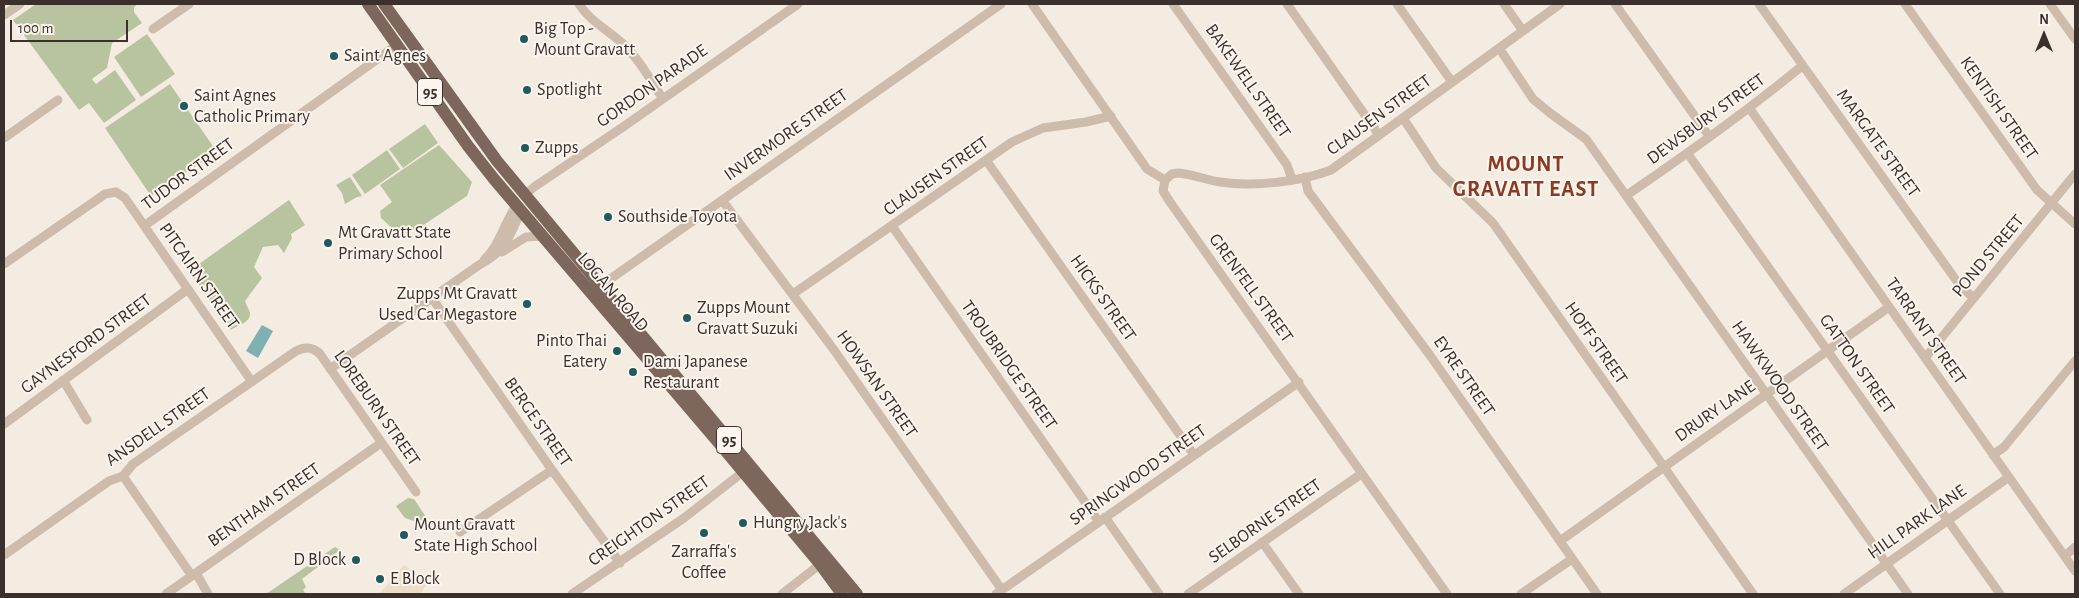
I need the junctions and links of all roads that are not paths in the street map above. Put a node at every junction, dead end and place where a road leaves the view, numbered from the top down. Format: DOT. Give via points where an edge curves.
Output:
graph roads {
  1 [pos="20,4"];
  2 [pos="190,4"];
  3 [pos="368,4"];
  4 [pos="384,4"];
  5 [pos="579,4"];
  6 [pos="798,4"];
  7 [pos="1001,4"];
  8 [pos="1032,4"];
  9 [pos="1173,4"];
  10 [pos="1288,4"];
  11 [pos="1396,4"];
  12 [pos="1504,4"];
  13 [pos="1560,4"];
  14 [pos="1615,4"];
  15 [pos="1759,4"];
  16 [pos="1905,4"];
  17 [pos="2050,4"];
  18 [pos="4,15"];
  19 [pos="153,29"];
  20 [pos="1523,31"];
  21 [pos="2075,39"];
  22 [pos="397,45"];
  23 [pos="1499,48"];
  24 [pos="1802,66"];
  25 [pos="1452,82"];
  26 [pos="662,99"];
  27 [pos="58,100"];
  28 [pos="1750,109"];
  29 [pos="1111,116"];
  30 [pos="1403,118"];
  31 [pos="1380,135"];
  32 [pos="1709,136"];
  33 [pos="4,138"];
  34 [pos="1688,154"];
  35 [pos="986,160"];
  36 [pos="2075,174"];
  37 [pos="1305,177"];
  38 [pos="1292,179"];
  39 [pos="1165,180"];
  40 [pos="525,195"];
  41 [pos="1627,195"];
  42 [pos="722,200"];
  43 [pos="2051,204"];
  44 [pos="518,208"];
  45 [pos="2075,224"];
  46 [pos="144,226"];
  47 [pos="892,226"];
  48 [pos="542,236"];
  49 [pos="494,257"];
  50 [pos="4,264"];
  51 [pos="479,265"];
  52 [pos="188,289"];
  53 [pos="596,289"];
  54 [pos="793,294"];
  55 [pos="432,298"];
  56 [pos="1974,298"];
  57 [pos="1889,307"];
  58 [pos="308,348"];
  59 [pos="1828,351"];
  60 [pos="1925,358"];
  61 [pos="2075,361"];
  62 [pos="330,369"];
  63 [pos="63,380"];
  64 [pos="252,382"];
  65 [pos="1299,382"];
  66 [pos="1766,395"];
  67 [pos="87,420"];
  68 [pos="4,424"];
  69 [pos="381,443"];
  70 [pos="1194,455"];
  71 [pos="1993,455"];
  72 [pos="1663,468"];
  73 [pos="552,470"];
  74 [pos="743,472"];
  75 [pos="1361,474"];
  76 [pos="123,476"];
  77 [pos="2009,477"];
  78 [pos="416,492"];
  79 [pos="1102,519"];
  80 [pos="1948,521"];
  81 [pos="460,532"];
  82 [pos="1560,541"];
  83 [pos="1262,542"];
  84 [pos="2075,547"];
  85 [pos="4,555"];
  86 [pos="2065,556"];
  87 [pos="1572,559"];
  88 [pos="824,561"];
  89 [pos="620,563"];
  90 [pos="1886,564"];
  91 [pos="2075,571"];
  92 [pos="194,574"];
  93 [pos="999,592"];
  94 [pos="166,594"];
  95 [pos="208,594"];
  96 [pos="572,594"];
  97 [pos="782,594"];
  98 [pos="842,594"];
  99 [pos="857,594"];
  100 [pos="1159,594"];
  101 [pos="1188,594"];
  102 [pos="1299,594"];
  103 [pos="1447,594"];
  104 [pos="1521,594"];
  105 [pos="1597,594"];
  106 [pos="1753,594"];
  107 [pos="1844,594"];
  108 [pos="1908,594"];
  109 [pos="2000,594"];
  1 -- 18 [label="street"];
  2 -- 19 [label="street"];
  3 -- 22 [label="main road, LOGAN ROAD / 95"];
  4 -- 40 [label="main road, LOGAN ROAD / 95" via="474,132"];
  5 -- 26 [label="street" via="586,14 624,45"];
  6 -- 26 [label="street, GORDON PARADE"];
  7 -- 42 [label="street, INVERMORE STREET"];
  8 -- 29 [label="street"];
  9 -- 38 [label="street, BAKEWELL STREET" via="1287,165"];
  10 -- 31 [label="street"];
  11 -- 25 [label="street"];
  12 -- 20 [label="street"];
  13 -- 20 [label="street, CLAUSEN STREET"];
  14 -- 32 [label="street"];
  15 -- 24 [label="street, MARGATE STREET"];
  16 -- 43 [label="street, KENTISH STREET" via="2037,190"];
  17 -- 21 [label="street"];
  20 -- 23 [label="street, CLAUSEN STREET"];
  22 -- 44 [label="main road, LOGAN ROAD / 95" via="468,146"];
  22 -- 46 [label="street, TUDOR STREET"];
  23 -- 25 [label="street, CLAUSEN STREET"];
  23 -- 41 [label="street, HAWKWOOD STREET" via="1533,99 1586,139"];
  24 -- 28 [label="street, DEWSBURY STREET"];
  24 -- 56 [label="street, MARGATE STREET" via="1961,287"];
  25 -- 30 [label="street, CLAUSEN STREET"];
  26 -- 40 [label="street, GORDON PARADE"];
  27 -- 33 [label="street"];
  28 -- 32 [label="street, DEWSBURY STREET"];
  28 -- 57 [label="street, TARRANT STREET"];
  29 -- 35 [label="street, CLAUSEN STREET" via="1044,128 1012,142"];
  29 -- 39 [label="street" via="1147,169"];
  30 -- 31 [label="street, CLAUSEN STREET"];
  30 -- 72 [label="street, HOFF STREET" via="1436,168 1493,223"];
  31 -- 37 [label="street, CLAUSEN STREET" via="1331,170"];
  32 -- 34 [label="street, DEWSBURY STREET"];
  34 -- 41 [label="street, DEWSBURY STREET"];
  34 -- 59 [label="street, GATTON STREET"];
  35 -- 47 [label="street, CLAUSEN STREET"];
  35 -- 70 [label="street, HICKS STREET"];
  36 -- 43 [label="street, POND STREET"];
  37 -- 38 [label="street, CLAUSEN STREET"];
  37 -- 82 [label="street, EYRE STREET" via="1308,191 1429,354"];
  38 -- 39 [label="street, CLAUSEN STREET" via="1237,183 1178,173"];
  39 -- 65 [label="street, GRENFELL STREET" via="1164,191 1170,202"];
  40 -- 44 [label="main road"];
  40 -- 53 [label="main road, LOGAN ROAD / 95"];
  41 -- 66 [label="street, HAWKWOOD STREET"];
  42 -- 53 [label="street, INVERMORE STREET"];
  42 -- 54 [label="street, HOWSAN STREET"];
  43 -- 45 [label="street, KENTISH STREET"];
  43 -- 56 [label="street, POND STREET"];
  44 -- 48 [label="main road, LOGAN ROAD / 95"];
  44 -- 49 [label="street" via="505,245"];
  44 -- 51 [label="street" via="507,219 495,246"];
  46 -- 50 [label="street, PITCAIRN STREET" via="124,198 116,192 105,194"];
  46 -- 52 [label="street, PITCAIRN STREET"];
  47 -- 54 [label="street, CLAUSEN STREET"];
  47 -- 79 [label="street, TROUBRIDGE STREET"];
  48 -- 49 [label="street" via="523,238"];
  48 -- 53 [label="main road, LOGAN ROAD / 95"];
  49 -- 51 [label="street"];
  51 -- 55 [label="street"];
  52 -- 63 [label="street, GAYNESFORD STREET"];
  52 -- 64 [label="street, PITCAIRN STREET"];
  53 -- 74 [label="main road, LOGAN ROAD / 95"];
  53 -- 88 [label="main road, LOGAN ROAD / 95"];
  54 -- 93 [label="street, HOWSAN STREET"];
  55 -- 62 [label="street"];
  55 -- 73 [label="street, BERGE STREET"];
  56 -- 60 [label="street, POND STREET"];
  57 -- 59 [label="street, DRURY LANE"];
  57 -- 60 [label="street, TARRANT STREET"];
  58 -- 62 [label="street, LOREBURN STREET" via="318,353"];
  58 -- 64 [label="street, ANSDELL STREET" via="296,351"];
  59 -- 66 [label="street, DRURY LANE"];
  59 -- 80 [label="street, GATTON STREET"];
  60 -- 71 [label="street, TARRANT STREET"];
  61 -- 71 [label="street" via="2004,447"];
  62 -- 69 [label="street, LOREBURN STREET"];
  63 -- 67 [label="street"];
  63 -- 68 [label="street, GAYNESFORD STREET"];
  64 -- 76 [label="street, ANSDELL STREET" via="134,464"];
  65 -- 70 [label="street, SPRINGWOOD STREET"];
  65 -- 75 [label="street, GRENFELL STREET"];
  66 -- 72 [label="street, DRURY LANE"];
  66 -- 90 [label="street, HAWKWOOD STREET"];
  69 -- 78 [label="street, LOREBURN STREET"];
  69 -- 92 [label="street, BENTHAM STREET"];
  70 -- 79 [label="street, SPRINGWOOD STREET"];
  71 -- 77 [label="street, TARRANT STREET"];
  72 -- 82 [label="street, DRURY LANE"];
  72 -- 106 [label="street, HOFF STREET"];
  73 -- 81 [label="street"];
  73 -- 89 [label="street, BERGE STREET"];
  74 -- 88 [label="main road, LOGAN ROAD / 95"];
  74 -- 89 [label="street, CREIGHTON STREET"];
  75 -- 83 [label="street, SELBORNE STREET"];
  75 -- 103 [label="street, GRENFELL STREET"];
  76 -- 85 [label="street, ANSDELL STREET" via="109,481"];
  76 -- 92 [label="street"];
  77 -- 80 [label="street, HILL PARK LANE"];
  77 -- 86 [label="street, TARRANT STREET"];
  79 -- 93 [label="street, SPRINGWOOD STREET"];
  79 -- 100 [label="street, TROUBRIDGE STREET"];
  80 -- 90 [label="street, HILL PARK LANE"];
  80 -- 109 [label="street, GATTON STREET"];
  82 -- 87 [label="street, EYRE STREET"];
  83 -- 101 [label="street, SELBORNE STREET"];
  83 -- 102 [label="street"];
  84 -- 86 [label="street"];
  86 -- 91 [label="street, TARRANT STREET"];
  87 -- 104 [label="street"];
  87 -- 105 [label="street, EYRE STREET"];
  88 -- 97 [label="street"];
  88 -- 98 [label="main road, LOGAN ROAD / 95"];
  88 -- 99 [label="main road, LOGAN ROAD / 95"];
  89 -- 96 [label="street, CREIGHTON STREET"];
  90 -- 107 [label="street, HILL PARK LANE"];
  90 -- 108 [label="street, HAWKWOOD STREET"];
  92 -- 94 [label="street, BENTHAM STREET"];
  92 -- 95 [label="street"];
}
